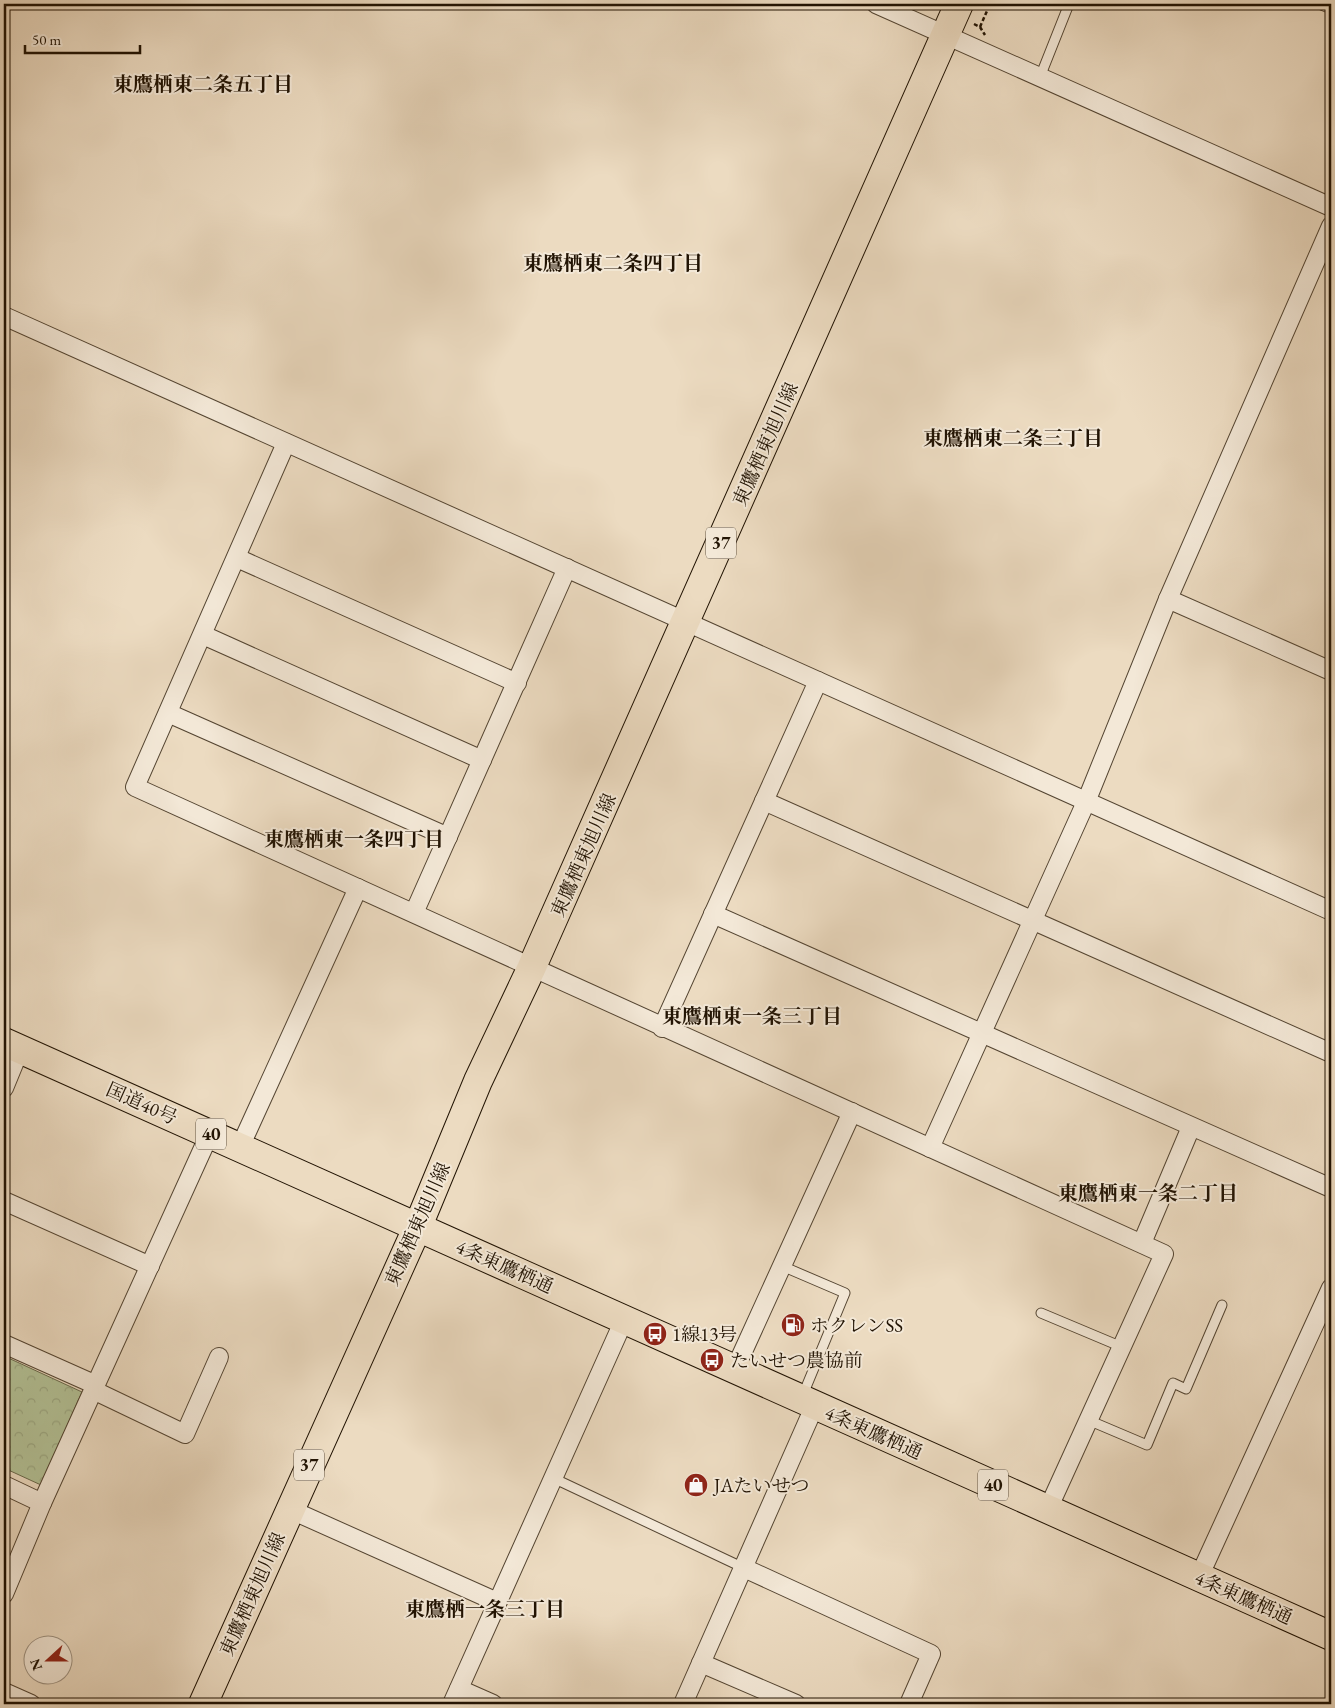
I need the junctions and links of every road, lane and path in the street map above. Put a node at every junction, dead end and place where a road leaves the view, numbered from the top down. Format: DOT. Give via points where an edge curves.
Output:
graph roads {
  1 [pos="876,4"];
  2 [pos="959,4"];
  3 [pos="990,4"];
  4 [pos="1070,4"];
  5 [pos="1319,4"];
  6 [pos="1331,9"];
  7 [pos="980,27"];
  8 [pos="944,35"];
  9 [pos="1040,77"];
  10 [pos="1331,207"];
  11 [pos="1331,226"];
  12 [pos="4,316"];
  13 [pos="286,443"];
  14 [pos="237,558"];
  15 [pos="567,568"];
  16 [pos="1168,599"];
  17 [pos="687,622"];
  18 [pos="203,635"];
  19 [pos="1331,671"];
  20 [pos="818,681"];
  21 [pos="517,683"];
  22 [pos="168,712"];
  23 [pos="482,760"];
  24 [pos="764,801"];
  25 [pos="1086,802"];
  26 [pos="448,837"];
  27 [pos="358,888"];
  28 [pos="1331,911"];
  29 [pos="414,914"];
  30 [pos="713,914"];
  31 [pos="1033,921"];
  32 [pos="532,969"];
  33 [pos="662,1028"];
  34 [pos="981,1032"];
  35 [pos="12,1046"];
  36 [pos="1331,1053"];
  37 [pos="4,1088"];
  38 [pos="852,1112"];
  39 [pos="1191,1127"];
  40 [pos="210,1133"];
  41 [pos="240,1147"];
  42 [pos="930,1148"];
  43 [pos="1331,1188"];
  44 [pos="4,1201"];
  45 [pos="418,1226"];
  46 [pos="1142,1243"];
  47 [pos="150,1266"];
  48 [pos="782,1266"];
  49 [pos="1331,1288"];
  50 [pos="1222,1305"];
  51 [pos="1041,1313"];
  52 [pos="624,1320"];
  53 [pos="4,1344"];
  54 [pos="1122,1347"];
  55 [pos="218,1358"];
  56 [pos="735,1369"];
  57 [pos="95,1387"];
  58 [pos="808,1402"];
  59 [pos="1088,1420"];
  60 [pos="553,1478"];
  61 [pos="4,1484"];
  62 [pos="42,1502"];
  63 [pos="290,1509"];
  64 [pos="1048,1509"];
  65 [pos="744,1568"];
  66 [pos="1199,1577"];
  67 [pos="4,1594"];
  68 [pos="497,1602"];
  69 [pos="1331,1636"];
  70 [pos="701,1663"];
  71 [pos="4,1692"];
  72 [pos="455,1696"];
  73 [pos="31,1704"];
  74 [pos="202,1704"];
  75 [pos="493,1704"];
  76 [pos="683,1704"];
  77 [pos="796,1704"];
  78 [pos="909,1704"];
  1 -- 8 [label="street"];
  2 -- 8 [label="main road, 東鷹栖東旭川線 / 37"];
  3 -- 7 [label="path"];
  4 -- 9 [label="lane"];
  5 -- 6 [label="lane"];
  8 -- 9 [label="street"];
  8 -- 17 [label="main road, 東鷹栖東旭川線 / 37"];
  9 -- 10 [label="street"];
  11 -- 16 [label="street"];
  12 -- 13 [label="street"];
  13 -- 14 [label="street"];
  13 -- 15 [label="street"];
  14 -- 18 [label="street"];
  14 -- 21 [label="street"];
  15 -- 17 [label="street"];
  15 -- 21 [label="street"];
  16 -- 19 [label="street"];
  16 -- 25 [label="street"];
  17 -- 20 [label="street"];
  17 -- 32 [label="main road, 東鷹栖東旭川線 / 37"];
  18 -- 22 [label="street"];
  18 -- 23 [label="street"];
  20 -- 24 [label="street"];
  20 -- 25 [label="street"];
  21 -- 23 [label="street"];
  22 -- 26 [label="street"];
  22 -- 27 [label="street" via="135,788"];
  23 -- 26 [label="street"];
  24 -- 30 [label="street"];
  24 -- 31 [label="street"];
  25 -- 28 [label="street"];
  25 -- 31 [label="street"];
  26 -- 29 [label="street"];
  27 -- 29 [label="street"];
  27 -- 41 [label="street"];
  29 -- 32 [label="street"];
  30 -- 33 [label="street"];
  30 -- 34 [label="street"];
  31 -- 34 [label="street"];
  31 -- 36 [label="street"];
  32 -- 33 [label="street"];
  32 -- 45 [label="main road, 東鷹栖東旭川線 / 37" via="478,1081"];
  33 -- 38 [label="street"];
  34 -- 39 [label="street"];
  34 -- 42 [label="street"];
  35 -- 37 [label="street"];
  35 -- 40 [label="main road, 国道40号 / 40"];
  38 -- 42 [label="street"];
  38 -- 48 [label="street"];
  39 -- 43 [label="street"];
  39 -- 46 [label="street"];
  40 -- 41 [label="main road, 国道40号 / 40"];
  40 -- 47 [label="street"];
  41 -- 45 [label="main road, 国道40号 / 40"];
  42 -- 46 [label="street"];
  44 -- 47 [label="street"];
  45 -- 52 [label="main road, 4条東鷹栖通 / 40"];
  45 -- 63 [label="main road, 東鷹栖東旭川線 / 37"];
  46 -- 54 [label="street" via="1164,1254"];
  47 -- 57 [label="street"];
  48 -- 56 [label="street"];
  48 -- 58 [label="lane" via="845,1293"];
  49 -- 66 [label="street"];
  50 -- 59 [label="lane" via="1186,1388 1173,1383 1147,1445"];
  51 -- 54 [label="lane"];
  52 -- 56 [label="main road, 4条東鷹栖通 / 40"];
  52 -- 60 [label="street"];
  53 -- 57 [label="street"];
  54 -- 59 [label="street"];
  55 -- 57 [label="street" via="185,1434"];
  56 -- 58 [label="main road, 4条東鷹栖通 / 40"];
  57 -- 62 [label="street"];
  58 -- 64 [label="main road, 4条東鷹栖通 / 40"];
  58 -- 65 [label="street"];
  59 -- 64 [label="street"];
  60 -- 65 [label="lane"];
  60 -- 68 [label="street"];
  61 -- 62 [label="street"];
  62 -- 67 [label="street"];
  63 -- 68 [label="street"];
  63 -- 74 [label="main road, 東鷹栖東旭川線 / 37"];
  64 -- 66 [label="main road, 4条東鷹栖通 / 40"];
  65 -- 70 [label="street"];
  65 -- 78 [label="street" via="930,1654"];
  66 -- 69 [label="main road, 4条東鷹栖通 / 40"];
  68 -- 72 [label="street"];
  70 -- 76 [label="street"];
  70 -- 77 [label="street"];
  71 -- 73 [label="street"];
  72 -- 75 [label="street"];
}
